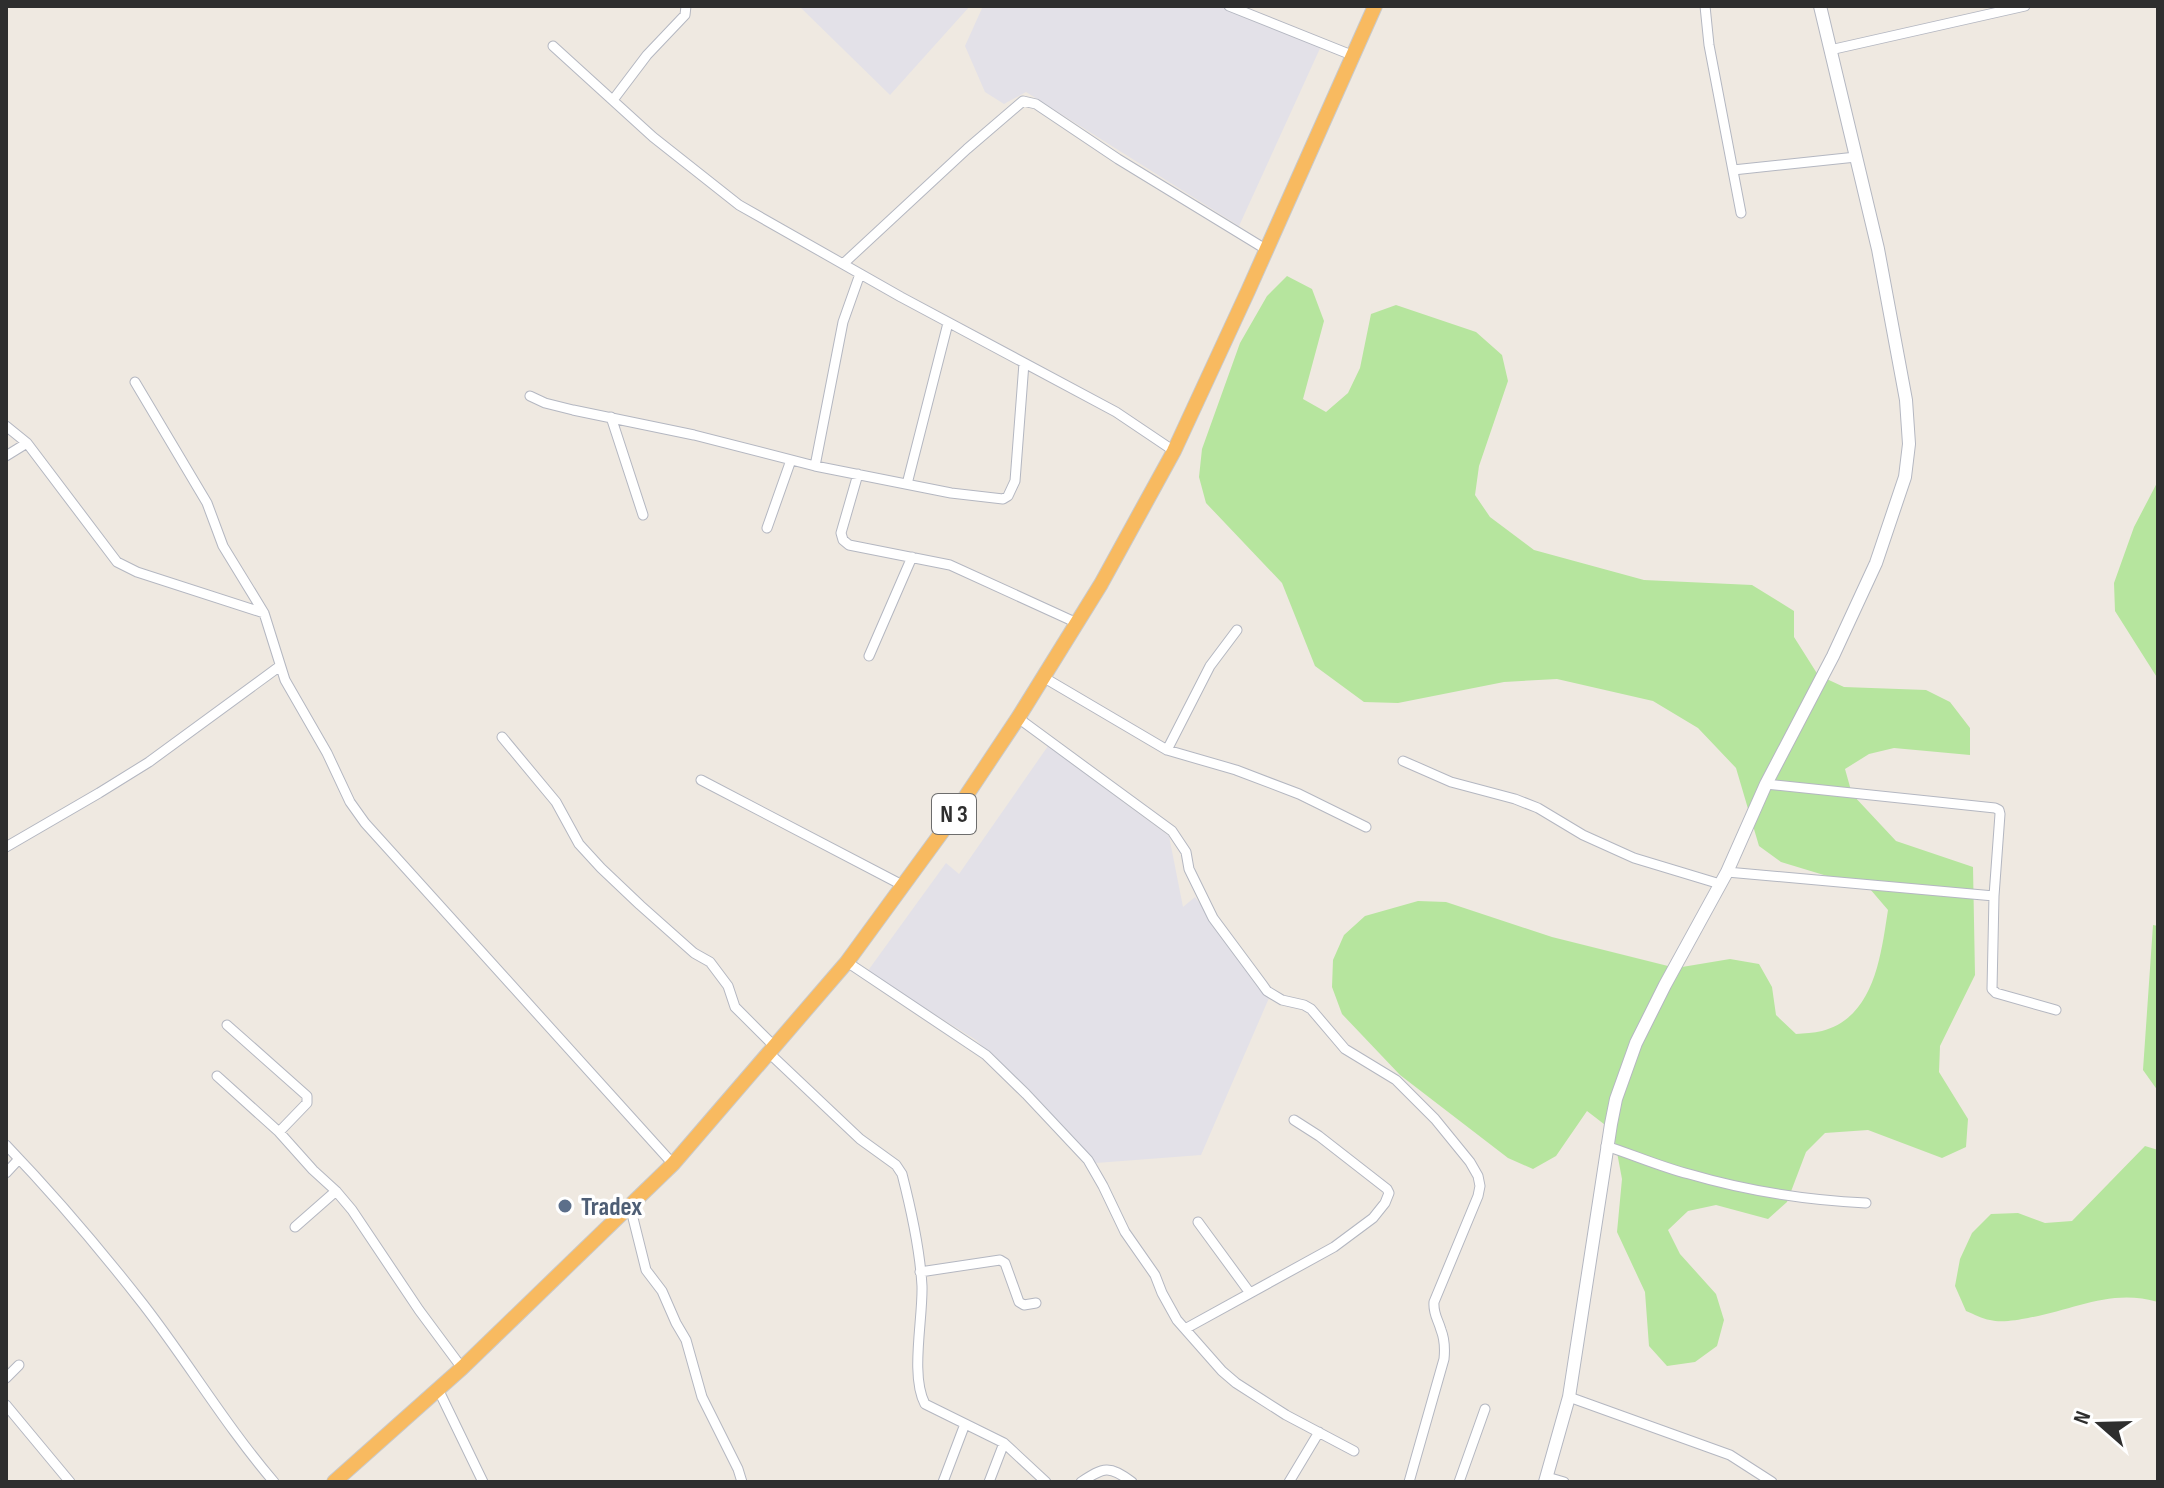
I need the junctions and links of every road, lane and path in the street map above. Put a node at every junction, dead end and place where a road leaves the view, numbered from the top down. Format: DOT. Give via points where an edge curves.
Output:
graph roads {
  1 [pos="686,6"];
  2 [pos="1229,6"];
  3 [pos="1375,6"];
  4 [pos="1705,6"];
  5 [pos="1820,6"];
  6 [pos="2025,6"];
  7 [pos="553,46"];
  8 [pos="1830,50"];
  9 [pos="1354,56"];
  10 [pos="613,100"];
  11 [pos="1856,157"];
  12 [pos="1733,170"];
  13 [pos="1741,213"];
  14 [pos="1267,250"];
  15 [pos="843,264"];
  16 [pos="860,274"];
  17 [pos="948,323"];
  18 [pos="1024,363"];
  19 [pos="135,382"];
  20 [pos="530,396"];
  21 [pos="611,417"];
  22 [pos="6,426"];
  23 [pos="27,443"];
  24 [pos="1174,451"];
  25 [pos="6,456"];
  26 [pos="791,460"];
  27 [pos="815,466"];
  28 [pos="858,474"];
  29 [pos="907,484"];
  30 [pos="643,515"];
  31 [pos="767,528"];
  32 [pos="912,557"];
  33 [pos="264,613"];
  34 [pos="1077,623"];
  35 [pos="1237,630"];
  36 [pos="869,656"];
  37 [pos="280,666"];
  38 [pos="1043,677"];
  39 [pos="1018,718"];
  40 [pos="502,737"];
  41 [pos="1167,750"];
  42 [pos="1403,761"];
  43 [pos="701,780"];
  44 [pos="1766,784"];
  45 [pos="1366,827"];
  46 [pos="6,847"];
  47 [pos="1727,872"];
  48 [pos="1720,884"];
  49 [pos="904,886"];
  50 [pos="1994,896"];
  51 [pos="847,962"];
  52 [pos="2056,1010"];
  53 [pos="227,1025"];
  54 [pos="771,1049"];
  55 [pos="217,1076"];
  56 [pos="1294,1120"];
  57 [pos="279,1132"];
  58 [pos="6,1145"];
  59 [pos="1606,1146"];
  60 [pos="19,1159"];
  61 [pos="673,1164"];
  62 [pos="6,1173"];
  63 [pos="336,1191"];
  64 [pos="1866,1203"];
  65 [pos="630,1206"];
  66 [pos="1198,1222"];
  67 [pos="295,1227"];
  68 [pos="920,1272"];
  69 [pos="1250,1293"];
  70 [pos="1036,1303"];
  71 [pos="1185,1329"];
  72 [pos="19,1365"];
  73 [pos="462,1368"];
  74 [pos="6,1378"];
  75 [pos="438,1389"];
  76 [pos="1569,1397"];
  77 [pos="6,1405"];
  78 [pos="1485,1409"];
  79 [pos="965,1424"];
  80 [pos="1319,1432"];
  81 [pos="1004,1443"];
  82 [pos="1354,1451"];
  83 [pos="1546,1480"];
  84 [pos="70,1482"];
  85 [pos="274,1482"];
  86 [pos="334,1482"];
  87 [pos="483,1482"];
  88 [pos="742,1482"];
  89 [pos="943,1482"];
  90 [pos="989,1482"];
  91 [pos="1046,1482"];
  92 [pos="1081,1482"];
  93 [pos="1132,1482"];
  94 [pos="1289,1482"];
  95 [pos="1409,1482"];
  96 [pos="1459,1482"];
  97 [pos="1564,1482"];
  98 [pos="1772,1482"];
  1 -- 10 [label="street" via="685,15"];
  2 -- 9 [label="street"];
  3 -- 9 [label="highway, N 3"];
  4 -- 12 [label="street"];
  5 -- 8 [label="main road"];
  6 -- 8 [label="street"];
  7 -- 10 [label="street"];
  8 -- 11 [label="main road"];
  9 -- 14 [label="highway, N 3"];
  10 -- 15 [label="street" via="739,205"];
  11 -- 12 [label="street"];
  11 -- 44 [label="main road" via="1906,400 1905,477 1876,563"];
  12 -- 13 [label="street"];
  14 -- 15 [label="street" via="1036,104 1023,101"];
  14 -- 24 [label="highway, N 3"];
  15 -- 16 [label="street"];
  16 -- 17 [label="street"];
  16 -- 27 [label="street" via="843,322"];
  17 -- 18 [label="street"];
  17 -- 29 [label="street"];
  18 -- 24 [label="street" via="1116,412"];
  18 -- 29 [label="street" via="1015,481 1008,496"];
  19 -- 33 [label="street"];
  20 -- 21 [label="street"];
  21 -- 26 [label="street"];
  21 -- 30 [label="street"];
  22 -- 23 [label="street"];
  23 -- 25 [label="street"];
  23 -- 33 [label="street" via="117,562"];
  24 -- 34 [label="highway, N 3"];
  26 -- 27 [label="street"];
  26 -- 31 [label="street"];
  27 -- 28 [label="street"];
  28 -- 29 [label="street"];
  28 -- 32 [label="street" via="843,540"];
  32 -- 34 [label="street" via="950,565"];
  32 -- 36 [label="street"];
  33 -- 37 [label="street"];
  34 -- 38 [label="highway, N 3"];
  35 -- 41 [label="street" via="1210,666"];
  37 -- 46 [label="street" via="149,762"];
  37 -- 61 [label="street" via="365,823"];
  38 -- 39 [label="highway, N 3"];
  38 -- 41 [label="street"];
  39 -- 49 [label="highway, N 3"];
  39 -- 95 [label="street" via="1172,831 1213,918 1267,991 1311,1009 1345,1049 1396,1080 1435,1119 1478,1176 1478,1196 1434,1302 1444,1359"];
  40 -- 54 [label="street" via="556,802 579,844 694,953 710,962 728,986 735,1007"];
  41 -- 45 [label="street" via="1299,794"];
  42 -- 48 [label="street" via="1451,782 1538,808 1634,858"];
  43 -- 49 [label="street"];
  44 -- 47 [label="main road"];
  44 -- 50 [label="street" via="1995,808 2000,814"];
  47 -- 48 [label="main road"];
  47 -- 50 [label="street"];
  48 -- 59 [label="main road" via="1636,1043"];
  49 -- 51 [label="highway, N 3"];
  50 -- 52 [label="street" via="1992,989"];
  51 -- 54 [label="highway, N 3"];
  51 -- 71 [label="street" via="986,1055 1088,1160"];
  53 -- 57 [label="street" via="307,1096 307,1103"];
  54 -- 61 [label="highway, N 3"];
  54 -- 68 [label="street" via="860,1139 896,1165"];
  55 -- 57 [label="street"];
  56 -- 69 [label="street" via="1389,1193 1373,1218 1334,1247"];
  57 -- 63 [label="street"];
  58 -- 60 [label="street"];
  59 -- 64 [label="street" via="1687,1174 1766,1193"];
  59 -- 76 [label="main road"];
  60 -- 62 [label="street"];
  60 -- 85 [label="street" via="144,1305"];
  61 -- 65 [label="highway, N 3"];
  63 -- 67 [label="street"];
  63 -- 73 [label="street"];
  65 -- 73 [label="highway, N 3"];
  65 -- 88 [label="street" via="646,1270 686,1340 702,1397"];
  66 -- 69 [label="street"];
  68 -- 70 [label="street" via="1000,1260 1019,1302"];
  68 -- 79 [label="street" via="920,1396 925,1404"];
  69 -- 71 [label="street"];
  71 -- 80 [label="street" via="1236,1383"];
  72 -- 74 [label="street"];
  73 -- 75 [label="highway, N 3"];
  75 -- 86 [label="highway, N 3"];
  75 -- 87 [label="street"];
  76 -- 83 [label="main road"];
  76 -- 98 [label="street" via="1730,1455"];
  77 -- 84 [label="street"];
  78 -- 96 [label="street"];
  79 -- 81 [label="street"];
  79 -- 89 [label="street"];
  80 -- 82 [label="street"];
  80 -- 94 [label="street"];
  81 -- 90 [label="street"];
  81 -- 91 [label="street"];
  83 -- 97 [label="street"];
  92 -- 93 [label="street" via="1103,1469"];
}
